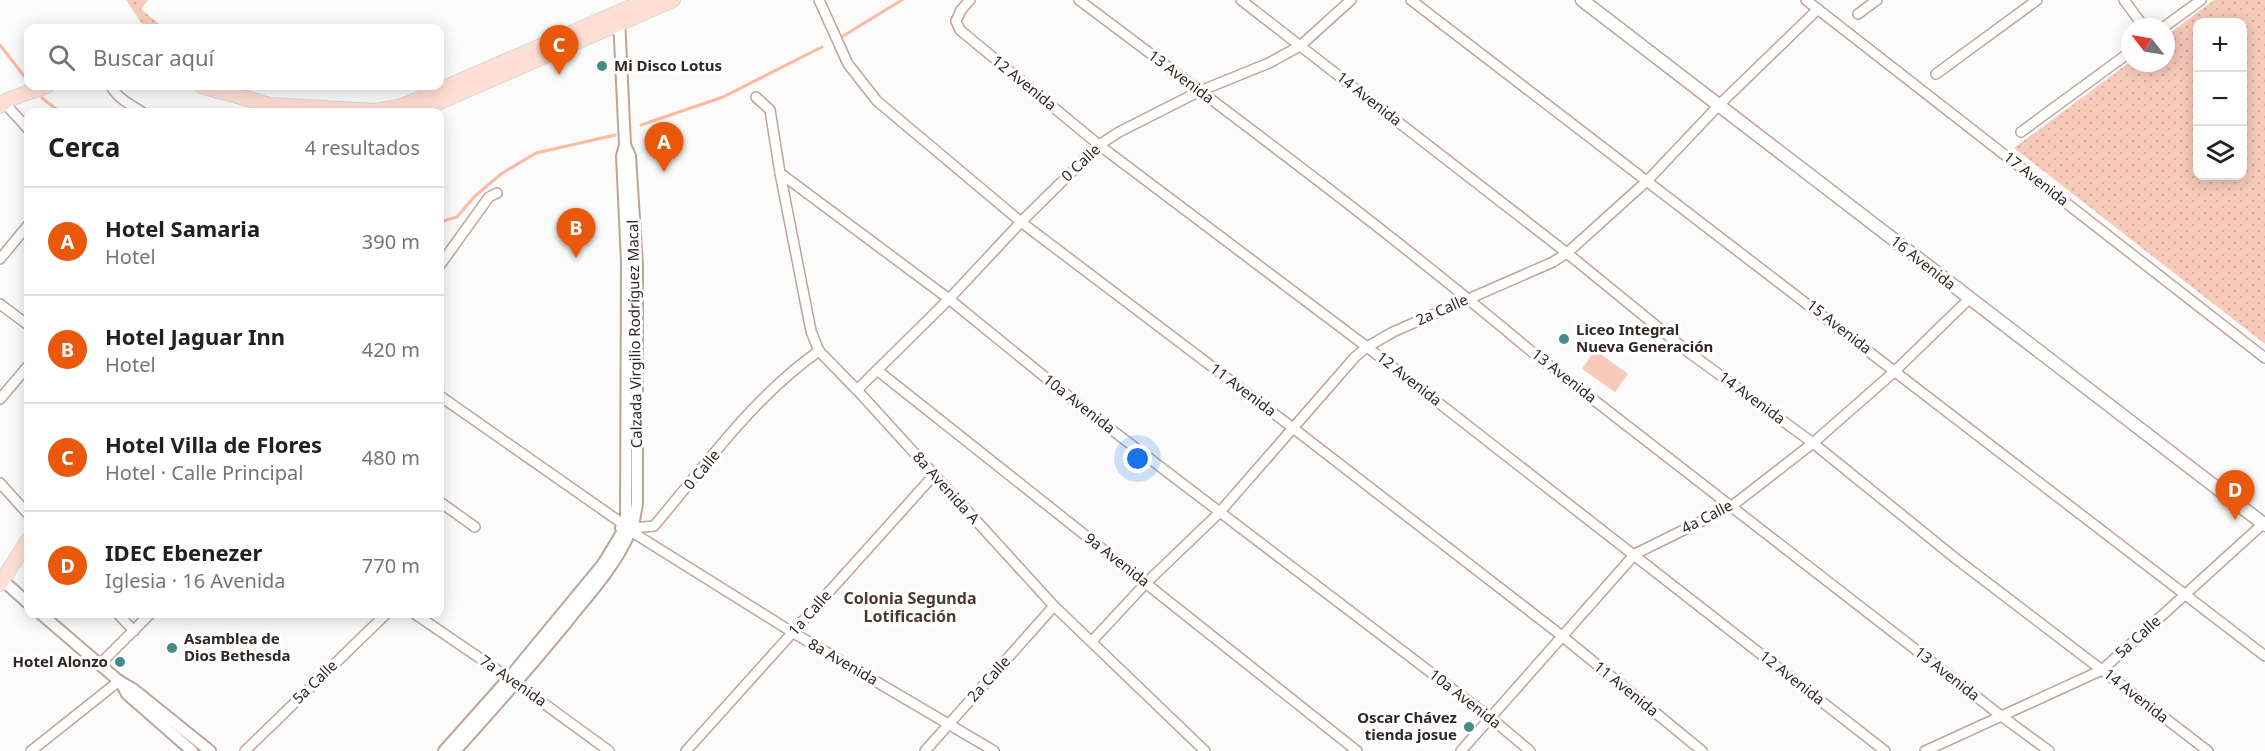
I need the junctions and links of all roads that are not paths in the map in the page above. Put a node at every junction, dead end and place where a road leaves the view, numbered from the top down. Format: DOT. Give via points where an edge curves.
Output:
graph roads {
  1 [pos="647,0"];
  2 [pos="673,0"];
  3 [pos="819,0"];
  4 [pos="970,0"];
  5 [pos="1079,0"];
  6 [pos="1240,0"];
  7 [pos="1351,0"];
  8 [pos="1412,0"];
  9 [pos="1582,0"];
  10 [pos="1806,0"];
  11 [pos="1876,0"];
  12 [pos="2037,0"];
  13 [pos="2124,0"];
  14 [pos="2201,0"];
  15 [pos="1818,9"];
  16 [pos="620,12"];
  17 [pos="1858,14"];
  18 [pos="2137,18"];
  19 [pos="2175,19"];
  20 [pos="1300,46"];
  21 [pos="2121,59"];
  22 [pos="1936,74"];
  23 [pos="444,88"];
  24 [pos="36,90"];
  25 [pos="113,90"];
  26 [pos="213,90"];
  27 [pos="441,90"];
  28 [pos="1200,91"];
  29 [pos="756,98"];
  30 [pos="4,103"];
  31 [pos="1719,105"];
  32 [pos="135,108"];
  33 [pos="268,108"];
  34 [pos="391,108"];
  35 [pos="425,108"];
  36 [pos="24,125"];
  37 [pos="2021,132"];
  38 [pos="1100,145"];
  39 [pos="780,173"];
  40 [pos="1648,180"];
  41 [pos="498,193"];
  42 [pos="1021,222"];
  43 [pos="24,230"];
  44 [pos="1567,253"];
  45 [pos="0,259"];
  46 [pos="444,259"];
  47 [pos="949,298"];
  48 [pos="1468,298"];
  49 [pos="1970,298"];
  50 [pos="0,304"];
  51 [pos="24,321"];
  52 [pos="1367,347"];
  53 [pos="819,351"];
  54 [pos="2265,358"];
  55 [pos="877,370"];
  56 [pos="24,371"];
  57 [pos="1895,371"];
  58 [pos="857,390"];
  59 [pos="0,399"];
  60 [pos="444,399"];
  61 [pos="1293,428"];
  62 [pos="1814,443"];
  63 [pos="934,475"];
  64 [pos="0,483"];
  65 [pos="444,505"];
  66 [pos="1732,506"];
  67 [pos="24,510"];
  68 [pos="1220,513"];
  69 [pos="2264,523"];
  70 [pos="475,526"];
  71 [pos="628,528"];
  72 [pos="24,546"];
  73 [pos="1635,554"];
  74 [pos="1,581"];
  75 [pos="1146,584"];
  76 [pos="2185,594"];
  77 [pos="24,600"];
  78 [pos="1054,606"];
  79 [pos="46,618"];
  80 [pos="122,618"];
  81 [pos="146,618"];
  82 [pos="382,618"];
  83 [pos="421,618"];
  84 [pos="134,631"];
  85 [pos="792,632"];
  86 [pos="1562,636"];
  87 [pos="1092,641"];
  88 [pos="2265,656"];
  89 [pos="100,664"];
  90 [pos="2102,670"];
  91 [pos="120,681"];
  92 [pos="513,681"];
  93 [pos="2000,715"];
  94 [pos="1492,719"];
  95 [pos="949,724"];
  96 [pos="1201,750"];
  97 [pos="31,751"];
  98 [pos="192,751"];
  99 [pos="210,751"];
  100 [pos="245,751"];
  101 [pos="444,751"];
  102 [pos="455,751"];
  103 [pos="609,751"];
  104 [pos="686,751"];
  105 [pos="925,751"];
  106 [pos="994,751"];
  107 [pos="1357,751"];
  108 [pos="1461,751"];
  109 [pos="1530,751"];
  110 [pos="1702,751"];
  111 [pos="1885,751"];
  112 [pos="1925,751"];
  113 [pos="2049,751"];
  114 [pos="2208,751"];
  1 -- 16 [label="main road"];
  2 -- 16 [label="main road"];
  3 -- 42 [label="street, 11 Avenida" via="848,64 877,101"];
  4 -- 38 [label="street, 12 Avenida" via="956,21 960,30"];
  5 -- 28 [label="street, 13 Avenida"];
  6 -- 20 [label="street, 14 Avenida"];
  7 -- 20 [label="street, 0 Calle"];
  8 -- 40 [label="street, 15 Avenida"];
  9 -- 31 [label="main road, 16 Avenida"];
  10 -- 15 [label="street, 17 Avenida"];
  11 -- 17 [label="street"];
  12 -- 22 [label="street"];
  13 -- 18 [label="street"];
  14 -- 19 [label="street"];
  15 -- 31 [label="street, 2a Calle"];
  15 -- 54 [label="street, 17 Avenida"];
  16 -- 23 [label="main road"];
  16 -- 35 [label="main road"];
  16 -- 71 [label="street, Calzada Virgilio Rodríguez Macal" via="625,145 630,156 637,265 637,504"];
  20 -- 28 [label="street, 0 Calle"];
  20 -- 44 [label="street, 14 Avenida"];
  21 -- 37 [label="street"];
  24 -- 30 [label="main road"];
  25 -- 32 [label="street"];
  26 -- 33 [label="main road"];
  27 -- 34 [label="main road"];
  28 -- 38 [label="street, 0 Calle"];
  28 -- 48 [label="street, 13 Avenida"];
  29 -- 39 [label="street" via="770,110"];
  30 -- 36 [label="street"];
  31 -- 40 [label="street, 2a Calle"];
  31 -- 49 [label="main road, 16 Avenida"];
  38 -- 42 [label="street, 0 Calle"];
  38 -- 52 [label="street, 12 Avenida"];
  39 -- 47 [label="street, 10a Avenida"];
  39 -- 53 [label="street, 8a Avenida A" via="811,331"];
  40 -- 44 [label="street, 2a Calle"];
  40 -- 57 [label="street, 15 Avenida"];
  41 -- 46 [label="street" via="489,197"];
  42 -- 47 [label="street, 0 Calle"];
  42 -- 61 [label="street, 11 Avenida"];
  43 -- 45 [label="street"];
  44 -- 48 [label="street, 2a Calle"];
  44 -- 62 [label="street, 14 Avenida" via="1687,351"];
  47 -- 55 [label="street, 0 Calle"];
  47 -- 68 [label="street, 10a Avenida"];
  48 -- 52 [label="street, 2a Calle"];
  48 -- 66 [label="street, 13 Avenida"];
  49 -- 57 [label="street, 4a Calle"];
  49 -- 69 [label="main road, 16 Avenida"];
  50 -- 51 [label="street"];
  52 -- 61 [label="street, 2a Calle"];
  52 -- 73 [label="street, 12 Avenida"];
  53 -- 58 [label="street, 8a Avenida A"];
  53 -- 71 [label="street, 0 Calle" via="757,406 654,526"];
  55 -- 58 [label="street, 0 Calle"];
  55 -- 75 [label="street, 9a Avenida"];
  56 -- 59 [label="street"];
  57 -- 62 [label="street, 4a Calle"];
  57 -- 76 [label="street, 15 Avenida"];
  58 -- 63 [label="street, 8a Avenida A"];
  60 -- 71 [label="street, 8a Avenida"];
  61 -- 68 [label="street, 2a Calle"];
  61 -- 86 [label="street, 11 Avenida"];
  62 -- 66 [label="street, 4a Calle"];
  62 -- 90 [label="street, 14 Avenida" via="1955,558"];
  63 -- 78 [label="street, 8a Avenida A"];
  63 -- 85 [label="street, 1a Calle"];
  64 -- 67 [label="street"];
  65 -- 70 [label="street"];
  66 -- 73 [label="street, 4a Calle"];
  66 -- 93 [label="street, 13 Avenida"];
  68 -- 75 [label="street, 2a Calle"];
  68 -- 94 [label="street, 10a Avenida"];
  69 -- 76 [label="street, 5a Calle"];
  71 -- 85 [label="street, 8a Avenida"];
  71 -- 92 [label="street, Calzada Virgilio Rodríguez Macal"];
  72 -- 74 [label="main road"];
  73 -- 86 [label="street, 4a Calle"];
  73 -- 111 [label="street, 12 Avenida"];
  74 -- 77 [label="street"];
  75 -- 87 [label="street, 2a Calle"];
  75 -- 107 [label="street, 9a Avenida"];
  76 -- 88 [label="street, 15 Avenida"];
  76 -- 90 [label="street, 5a Calle"];
  78 -- 87 [label="street, 8a Avenida A"];
  78 -- 95 [label="street, 2a Calle"];
  79 -- 89 [label="street"];
  80 -- 84 [label="street"];
  81 -- 84 [label="street"];
  82 -- 100 [label="street, 5a Calle"];
  83 -- 92 [label="street, 7a Avenida"];
  84 -- 89 [label="street"];
  85 -- 95 [label="street, 8a Avenida"];
  85 -- 104 [label="street, 1a Calle"];
  86 -- 94 [label="street, 4a Calle"];
  86 -- 110 [label="street, 11 Avenida"];
  87 -- 96 [label="street, 8a Avenida A"];
  89 -- 91 [label="street"];
  90 -- 93 [label="street, 5a Calle"];
  90 -- 114 [label="street, 14 Avenida"];
  91 -- 97 [label="street"];
  91 -- 98 [label="street" via="127,694"];
  91 -- 99 [label="street"];
  92 -- 101 [label="street, Calzada Virgilio Rodríguez Macal"];
  92 -- 102 [label="street, Calzada Virgilio Rodríguez Macal"];
  92 -- 103 [label="street, 7a Avenida"];
  93 -- 112 [label="street, 5a Calle"];
  93 -- 113 [label="street, 13 Avenida"];
  94 -- 108 [label="street, 4a Calle"];
  94 -- 109 [label="street, 10a Avenida"];
  95 -- 105 [label="street, 2a Calle"];
  95 -- 106 [label="street, 8a Avenida"];
}
